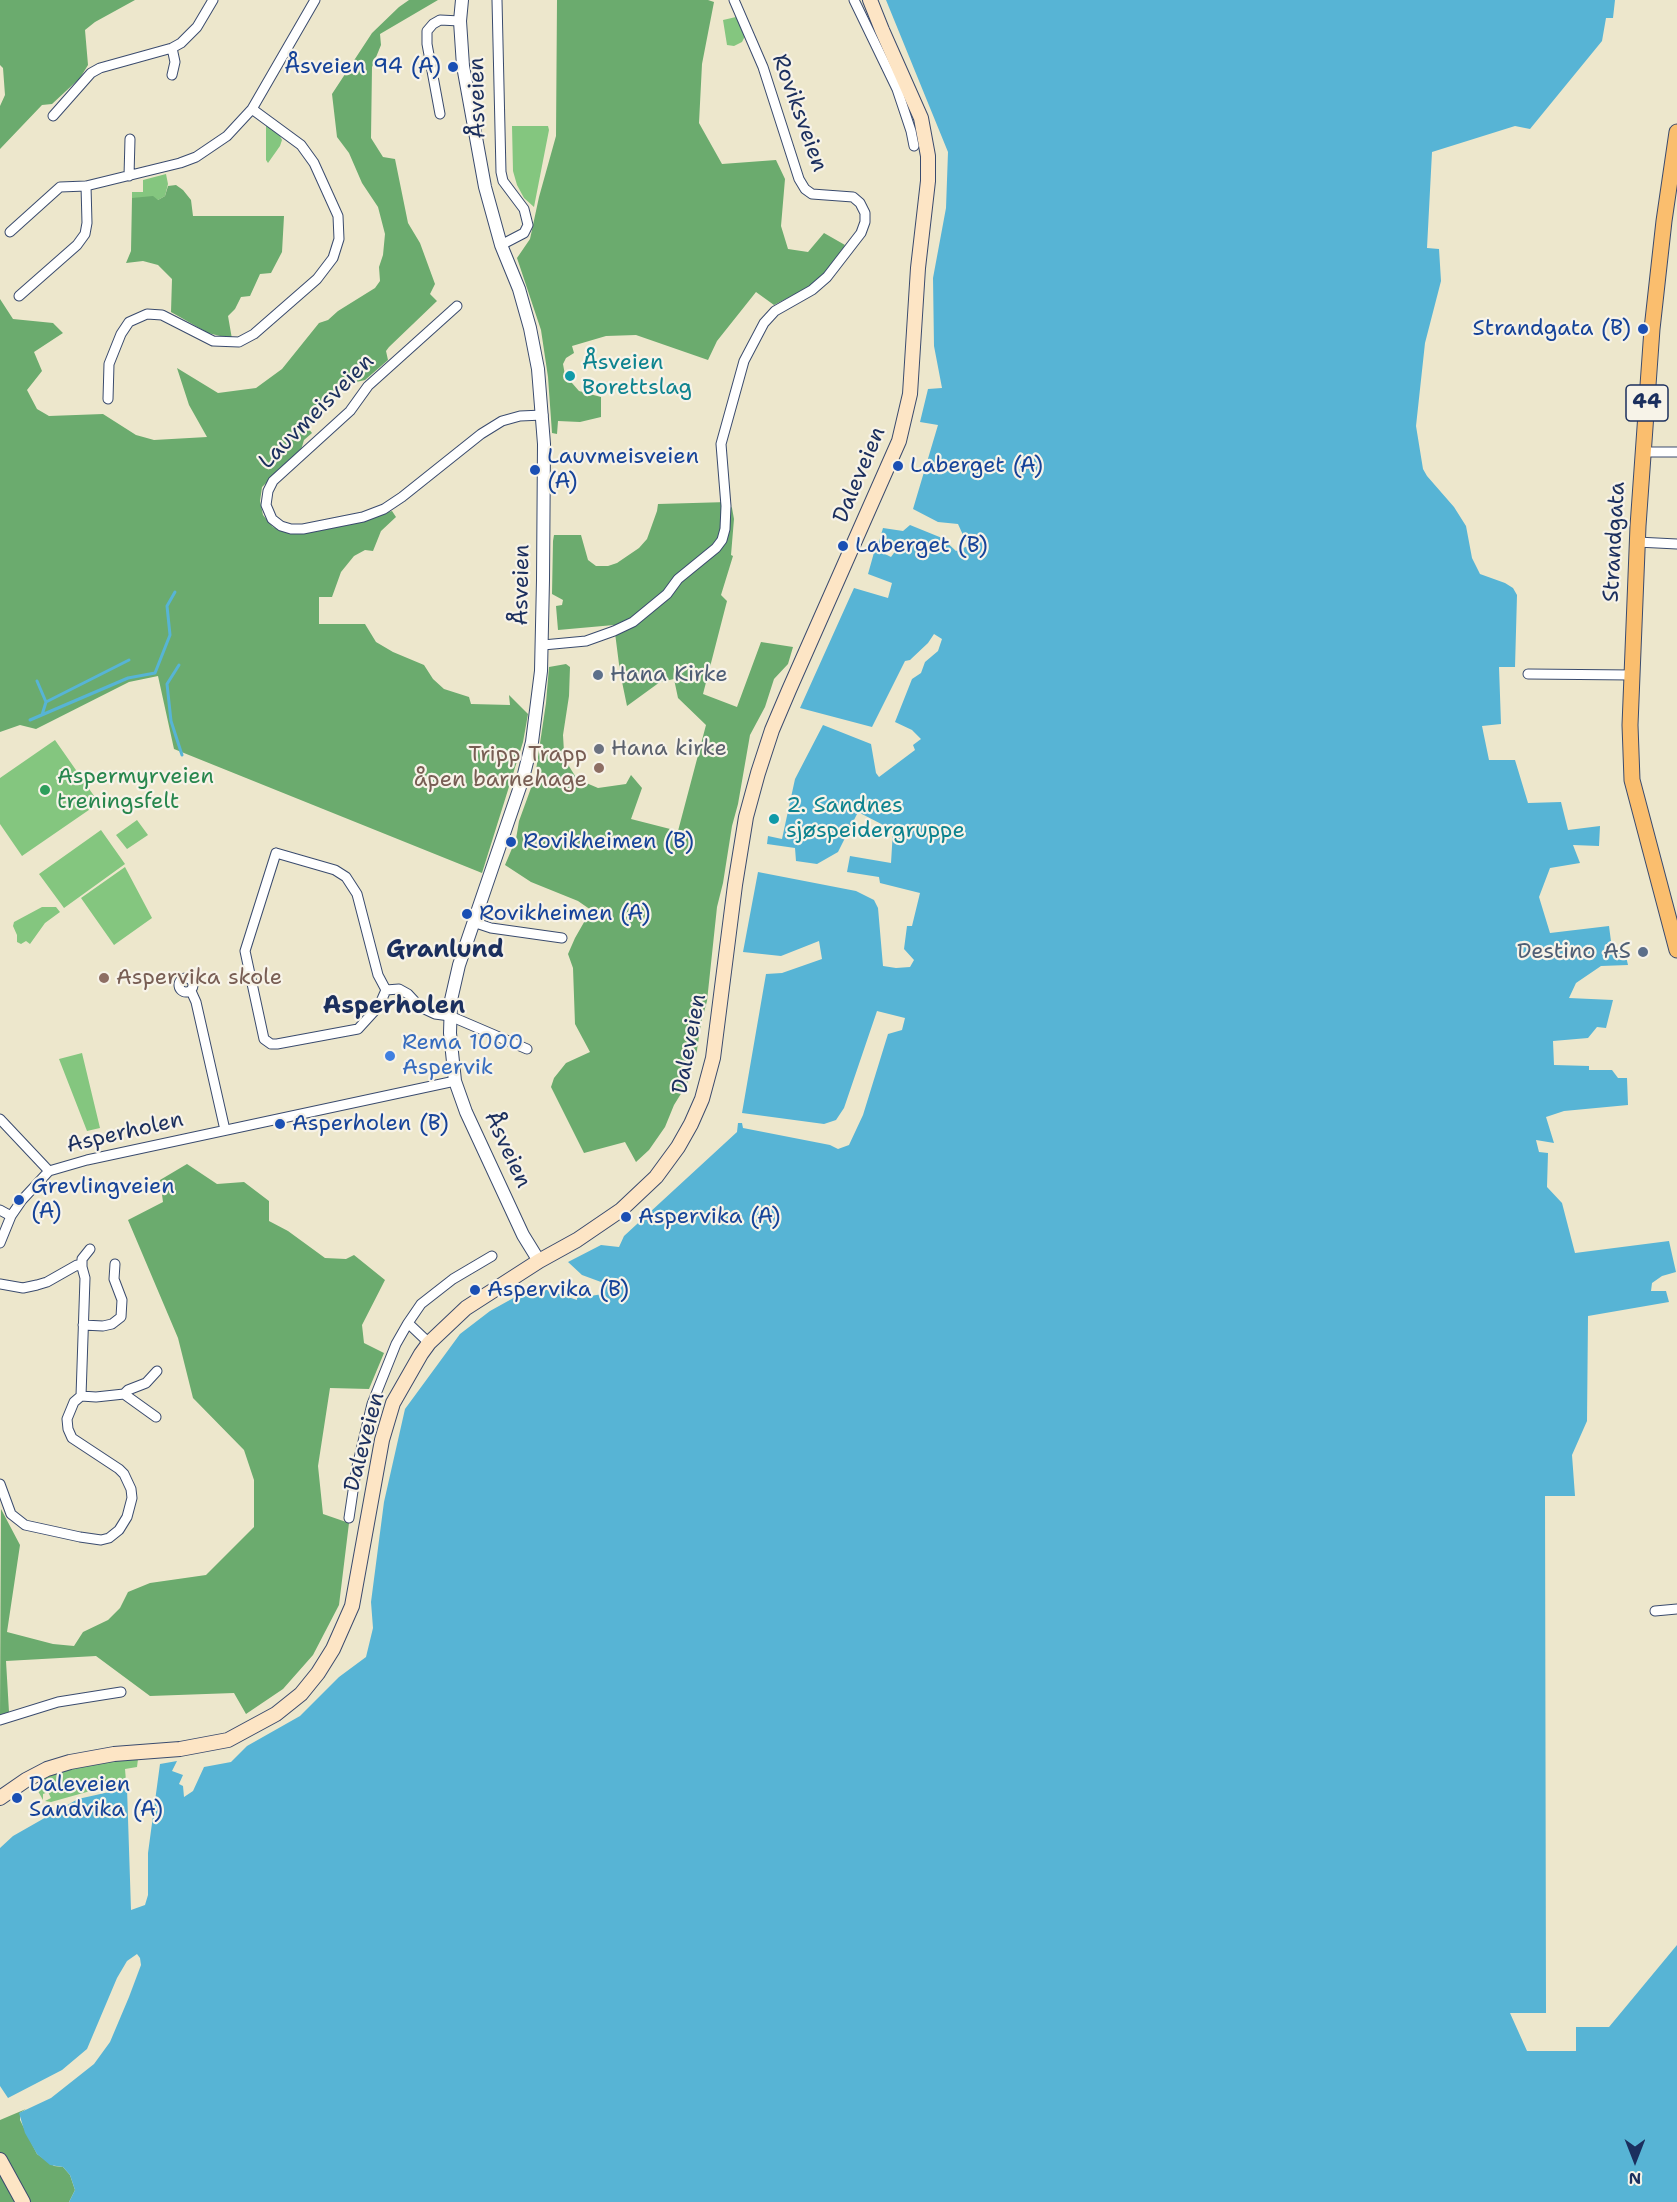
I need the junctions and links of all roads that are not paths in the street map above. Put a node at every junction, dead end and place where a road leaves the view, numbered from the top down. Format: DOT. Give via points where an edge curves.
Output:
graph roads {
  1 [pos="213,0"];
  2 [pos="315,0"];
  3 [pos="462,0"];
  4 [pos="497,0"];
  5 [pos="734,0"];
  6 [pos="854,0"];
  7 [pos="870,0"];
  8 [pos="460,21"];
  9 [pos="172,48"];
  10 [pos="172,75"];
  11 [pos="252,109"];
  12 [pos="440,114"];
  13 [pos="53,116"];
  14 [pos="1677,132"];
  15 [pos="130,139"];
  16 [pos="914,146"];
  17 [pos="129,176"];
  18 [pos="87,186"];
  19 [pos="10,232"];
  20 [pos="501,245"];
  21 [pos="19,296"];
  22 [pos="457,306"];
  23 [pos="108,399"];
  24 [pos="543,415"];
  25 [pos="1643,452"];
  26 [pos="1677,452"];
  27 [pos="1637,542"];
  28 [pos="1677,544"];
  29 [pos="543,645"];
  30 [pos="1528,674"];
  31 [pos="1631,675"];
  32 [pos="473,922"];
  33 [pos="562,938"];
  34 [pos="1677,950"];
  35 [pos="386,990"];
  36 [pos="190,992"];
  37 [pos="450,1016"];
  38 [pos="527,1049"];
  39 [pos="456,1081"];
  40 [pos="0,1119"];
  41 [pos="225,1130"];
  42 [pos="49,1171"];
  43 [pos="0,1210"];
  44 [pos="11,1216"];
  45 [pos="0,1243"];
  46 [pos="90,1249"];
  47 [pos="492,1256"];
  48 [pos="538,1261"];
  49 [pos="115,1264"];
  50 [pos="82,1267"];
  51 [pos="0,1284"];
  52 [pos="408,1323"];
  53 [pos="82,1325"];
  54 [pos="429,1343"];
  55 [pos="157,1371"];
  56 [pos="124,1394"];
  57 [pos="81,1396"];
  58 [pos="156,1418"];
  59 [pos="0,1484"];
  60 [pos="350,1518"];
  61 [pos="1677,1609"];
  62 [pos="1654,1611"];
  63 [pos="121,1692"];
  64 [pos="0,1720"];
  65 [pos="0,1798"];
  66 [pos="0,2160"];
  67 [pos="23,2202"];
  1 -- 9 [label="street" via="197,27"];
  2 -- 11 [label="street"];
  3 -- 8 [label="street, Åsveien"];
  4 -- 20 [label="street, Åsveien" via="501,172 524,209 528,225 524,233"];
  5 -- 29 [label="street, Roviksveien" via="762,67 799,179 812,194 853,197 865,213 865,222 827,278 775,311 764,323 744,361 721,444 725,529 716,548 633,622 586,641"];
  6 -- 16 [label="street" via="897,89"];
  7 -- 48 [label="main road, Daleveien" via="921,118 928,156 912,375 904,425 772,730 758,773 735,885 713,1058 699,1107 678,1147 639,1194 599,1225"];
  8 -- 12 [label="street, Åsveien" via="440,20 427,31"];
  8 -- 20 [label="street, Åsveien" via="470,112"];
  9 -- 10 [label="street"];
  9 -- 13 [label="street" via="91,73"];
  11 -- 17 [label="street" via="227,136 196,157"];
  11 -- 23 [label="street" via="301,145 314,162 338,216 339,239 333,258 309,286 254,334 239,342 213,341 162,315 147,314 129,322 110,360"];
  14 -- 25 [label="main road, Strandgata / 44" via="1652,329"];
  15 -- 17 [label="street"];
  17 -- 18 [label="street"];
  18 -- 19 [label="street" via="56,189"];
  18 -- 21 [label="street" via="85,234"];
  20 -- 24 [label="street, Åsveien" via="531,328"];
  22 -- 24 [label="street, Lauvmeisveien" via="368,386 350,411 273,482 266,506 273,519 280,526 303,529 384,509 502,421"];
  24 -- 29 [label="street, Åsveien"];
  25 -- 26 [label="street"];
  25 -- 27 [label="main road, Strandgata / 44"];
  27 -- 28 [label="street"];
  27 -- 31 [label="main road, Strandgata / 44"];
  29 -- 32 [label="street, Åsveien" via="540,693 527,762"];
  30 -- 31 [label="street"];
  31 -- 34 [label="main road, Strandgata / 44" via="1632,780"];
  32 -- 33 [label="street"];
  32 -- 37 [label="street, Åsveien" via="454,982"];
  35 -- 35 [label="street" via="379,1006 358,1029 277,1044 266,1042 245,951 276,853 335,870 346,877 360,900 378,975"];
  35 -- 37 [label="street" via="399,989 420,1007"];
  36 -- 41 [label="street" via="196,1002"];
  37 -- 38 [label="street"];
  37 -- 39 [label="street, Åsveien"];
  39 -- 41 [label="street, Asperholen"];
  39 -- 48 [label="street, Åsveien" via="479,1142"];
  40 -- 42 [label="street"];
  41 -- 42 [label="street, Asperholen"];
  42 -- 44 [label="street, Asperholen"];
  43 -- 44 [label="street"];
  44 -- 45 [label="street, Asperholen"];
  46 -- 50 [label="street" via="82,1259"];
  47 -- 52 [label="street, Daleveien" via="421,1304"];
  48 -- 54 [label="main road, Daleveien" via="466,1308"];
  49 -- 53 [label="street" via="121,1317 103,1326"];
  50 -- 51 [label="street" via="77,1265 47,1282 23,1288"];
  50 -- 53 [label="street"];
  52 -- 54 [label="street"];
  52 -- 60 [label="street, Daleveien" via="372,1404 356,1471"];
  53 -- 57 [label="street"];
  54 -- 65 [label="main road, Daleveien" via="393,1403 382,1440 351,1606 333,1649 301,1694 276,1714 228,1740 70,1762 47,1769"];
  55 -- 56 [label="street" via="146,1383"];
  56 -- 57 [label="street"];
  56 -- 58 [label="street"];
  57 -- 59 [label="street" via="67,1419 72,1438 119,1469 131,1489 129,1512 119,1530 101,1540 25,1525 10,1514"];
  61 -- 62 [label="street"];
  63 -- 64 [label="street" via="58,1702"];
  66 -- 67 [label="main road"];
}
